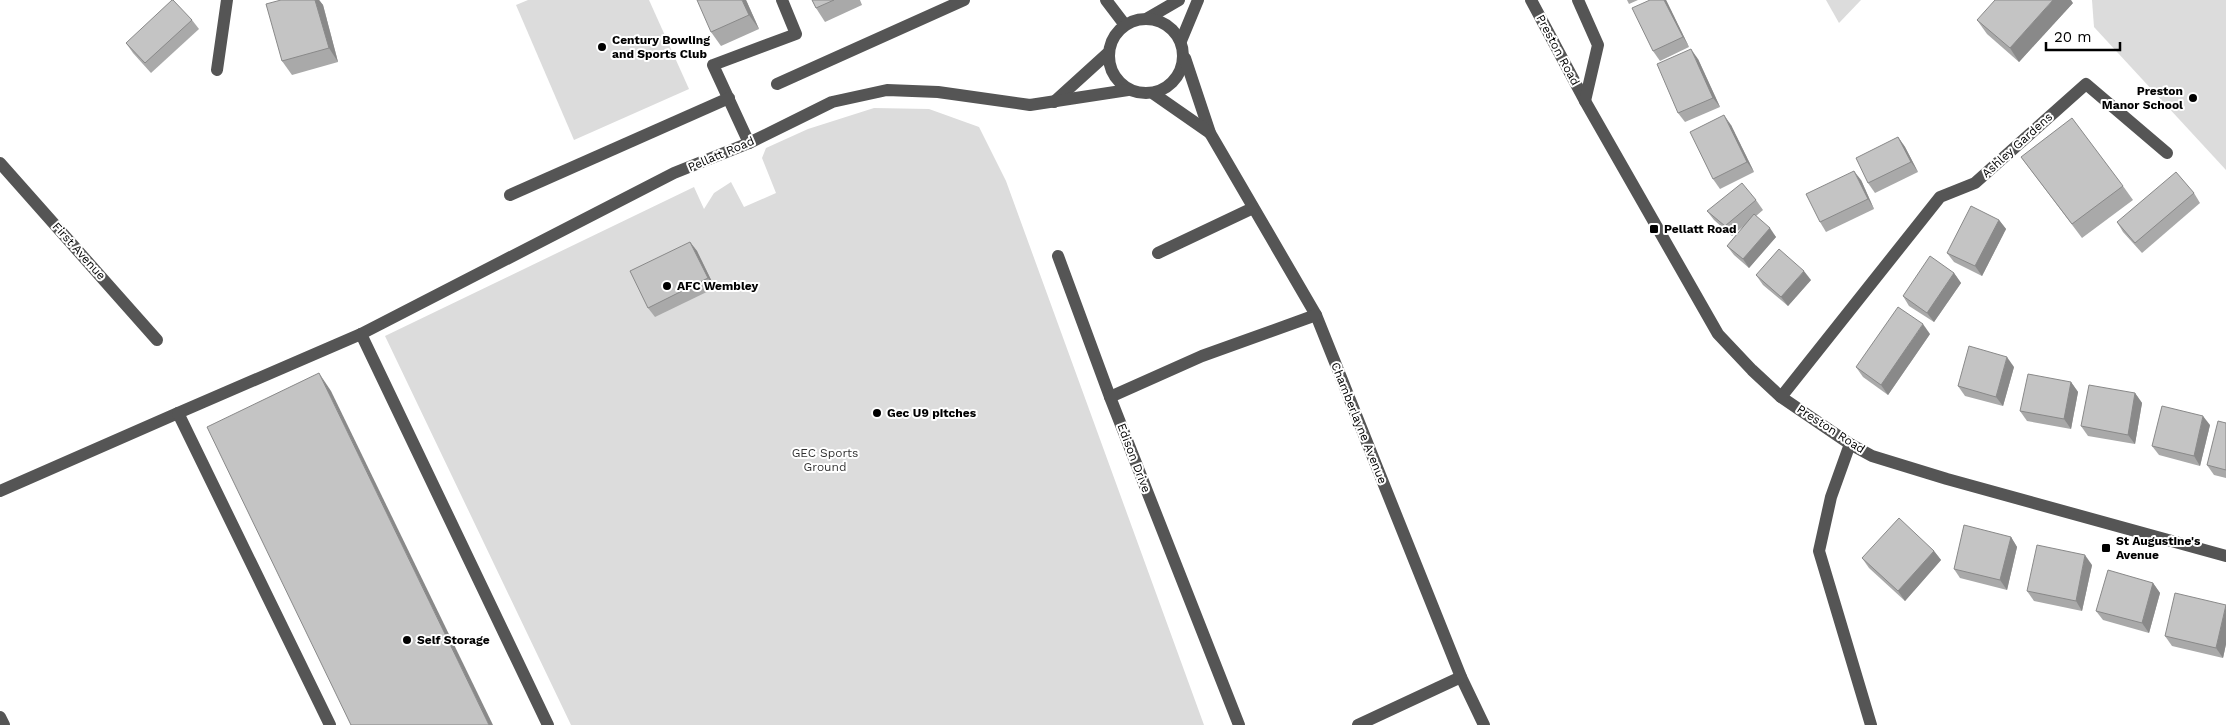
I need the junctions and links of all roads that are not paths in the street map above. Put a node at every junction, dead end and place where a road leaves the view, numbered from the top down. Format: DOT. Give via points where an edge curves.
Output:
graph roads {
  1 [pos="227,0"];
  2 [pos="782,0"];
  3 [pos="964,0"];
  4 [pos="1106,0"];
  5 [pos="1179,0"];
  6 [pos="1198,0"];
  7 [pos="1531,0"];
  8 [pos="1578,0"];
  9 [pos="1148,18"];
  10 [pos="1125,25"];
  11 [pos="1181,40"];
  12 [pos="1108,53"];
  13 [pos="1184,58"];
  14 [pos="217,70"];
  15 [pos="777,84"];
  16 [pos="1128,90"];
  17 [pos="1154,94"];
  18 [pos="729,98"];
  19 [pos="1585,100"];
  20 [pos="1054,102"];
  21 [pos="1210,133"];
  22 [pos="749,143"];
  23 [pos="2168,153"];
  24 [pos="0,162"];
  25 [pos="510,195"];
  26 [pos="1253,208"];
  27 [pos="1158,253"];
  28 [pos="1058,256"];
  29 [pos="1316,316"];
  30 [pos="361,334"];
  31 [pos="157,340"];
  32 [pos="1781,396"];
  33 [pos="1110,397"];
  34 [pos="178,413"];
  35 [pos="1850,444"];
  36 [pos="0,491"];
  37 [pos="2226,556"];
  38 [pos="1461,677"];
  39 [pos="0,717"];
  40 [pos="4,725"];
  41 [pos="330,725"];
  42 [pos="548,725"];
  43 [pos="1239,725"];
  44 [pos="1358,725"];
  45 [pos="1484,725"];
  46 [pos="1871,725"];
  1 -- 14 [label="street"];
  2 -- 18 [label="street" via="796,34 714,65"];
  3 -- 15 [label="street"];
  4 -- 10 [label="street"];
  5 -- 9 [label="street"];
  6 -- 11 [label="street"];
  7 -- 19 [label="street, Preston Road"];
  8 -- 19 [label="street, Preston Road" via="1598,45"];
  9 -- 10 [label="street"];
  9 -- 11 [label="street" via="1169,25"];
  10 -- 12 [label="street" via="1114,37"];
  11 -- 13 [label="street"];
  12 -- 16 [label="street" via="1112,72"];
  12 -- 20 [label="street"];
  13 -- 17 [label="street" via="1174,83"];
  13 -- 21 [label="street, Chamberlayne Avenue"];
  16 -- 17 [label="street, Pellatt Road"];
  16 -- 20 [label="street, Pellatt Road"];
  17 -- 21 [label="street, Chamberlayne Avenue"];
  18 -- 22 [label="street"];
  18 -- 25 [label="street"];
  19 -- 32 [label="street, Preston Road" via="1718,334"];
  20 -- 22 [label="street, Pellatt Road" via="1030,105 938,92 887,90 832,102"];
  21 -- 26 [label="street, Chamberlayne Avenue"];
  22 -- 30 [label="street, Pellatt Road" via="674,174"];
  23 -- 32 [label="street, Ashley Gardens" via="2086,84 1975,182 1940,198"];
  24 -- 31 [label="street, First Avenue"];
  26 -- 27 [label="street"];
  26 -- 29 [label="street, Chamberlayne Avenue"];
  28 -- 33 [label="street, Edison Drive"];
  29 -- 33 [label="street" via="1202,356"];
  29 -- 38 [label="street, Chamberlayne Avenue"];
  30 -- 34 [label="street, Pellatt Road"];
  30 -- 42 [label="street"];
  32 -- 35 [label="street, Preston Road"];
  33 -- 43 [label="street, Edison Drive"];
  34 -- 36 [label="street, Pellatt Road"];
  34 -- 41 [label="street"];
  35 -- 37 [label="street, Preston Road" via="1872,456 1947,479"];
  35 -- 46 [label="street" via="1831,498 1819,551"];
  38 -- 44 [label="street"];
  38 -- 45 [label="street, Chamberlayne Avenue"];
  39 -- 40 [label="street"];
}
